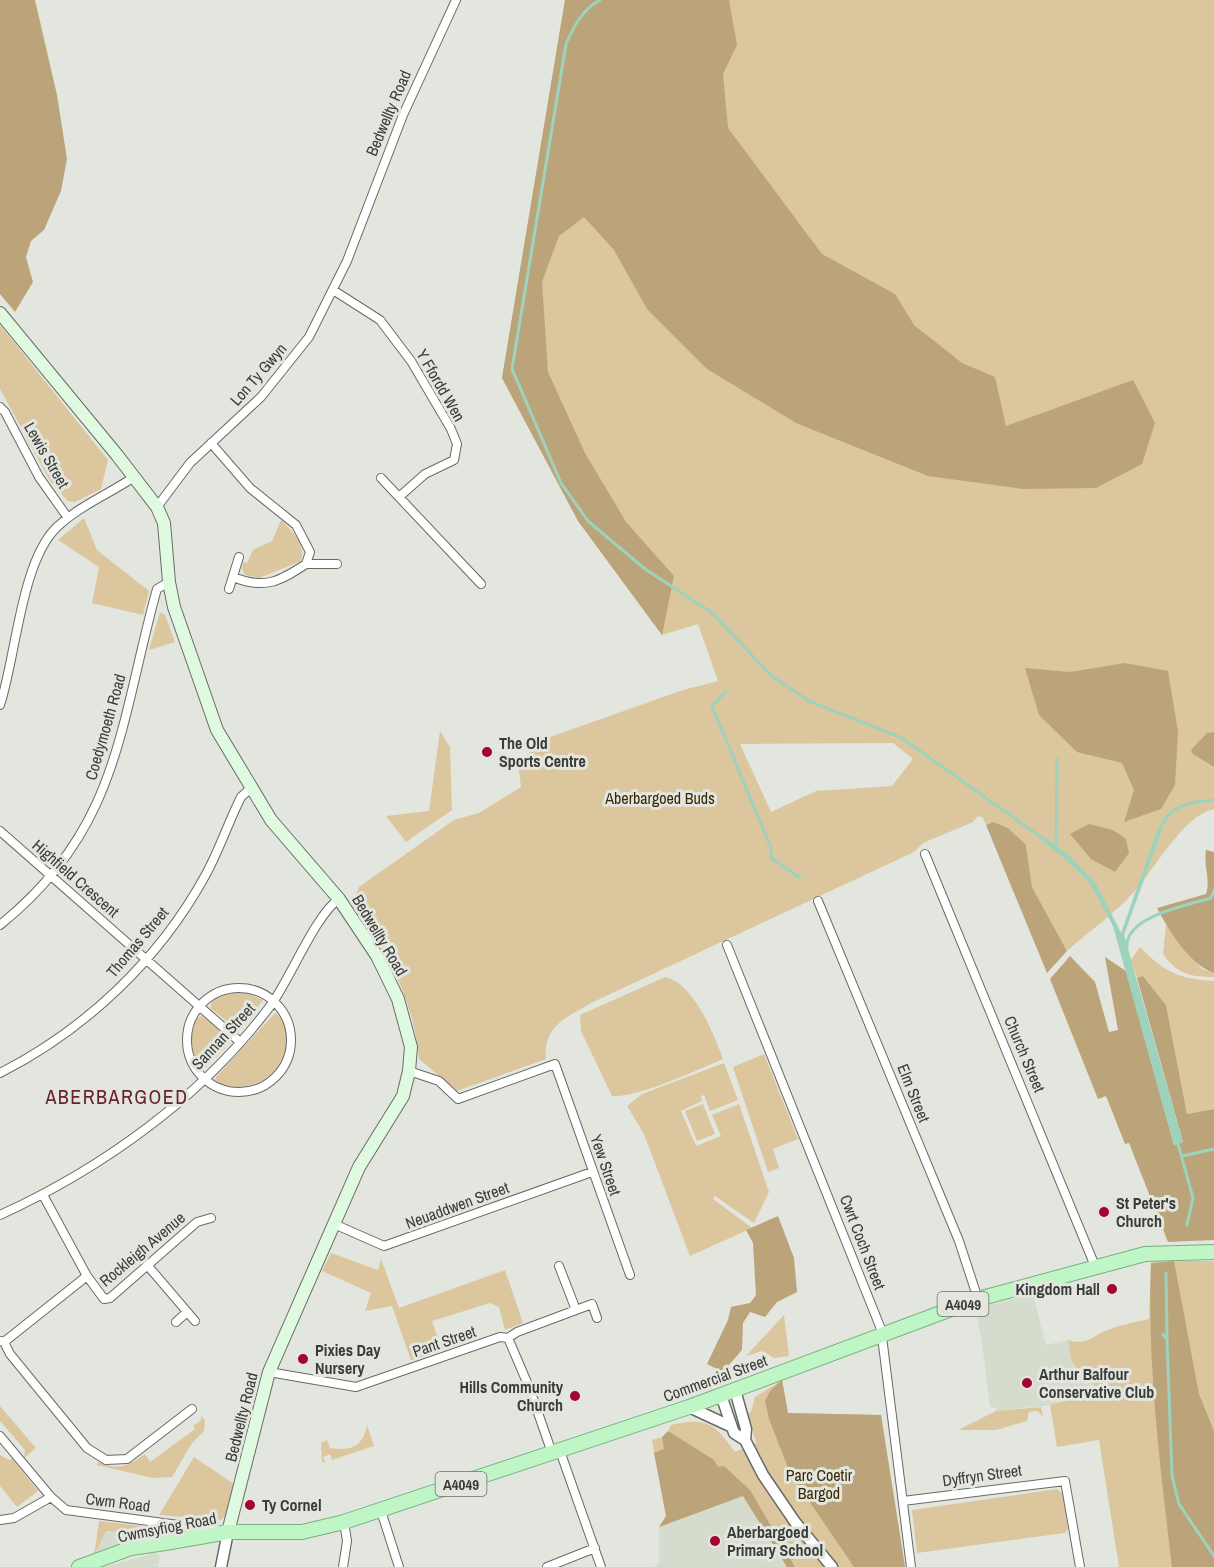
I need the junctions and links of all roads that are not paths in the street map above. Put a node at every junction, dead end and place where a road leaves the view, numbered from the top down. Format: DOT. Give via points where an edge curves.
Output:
graph roads {
  1 [pos="456,0"];
  2 [pos="355,240"];
  3 [pos="333,290"];
  4 [pos="0,313"];
  5 [pos="0,406"];
  6 [pos="211,443"];
  7 [pos="134,477"];
  8 [pos="381,478"];
  9 [pos="399,497"];
  10 [pos="157,507"];
  11 [pos="68,518"];
  12 [pos="239,557"];
  13 [pos="306,564"];
  14 [pos="337,564"];
  15 [pos="233,577"];
  16 [pos="169,582"];
  17 [pos="481,584"];
  18 [pos="229,589"];
  19 [pos="0,705"];
  20 [pos="251,788"];
  21 [pos="0,831"];
  22 [pos="925,854"];
  23 [pos="51,876"];
  24 [pos="339,898"];
  25 [pos="818,900"];
  26 [pos="0,925"];
  27 [pos="727,945"];
  28 [pos="146,959"];
  29 [pos="273,1002"];
  30 [pos="200,1006"];
  31 [pos="240,1042"];
  32 [pos="409,1071"];
  33 [pos="0,1073"];
  34 [pos="205,1078"];
  35 [pos="592,1172"];
  36 [pos="44,1195"];
  37 [pos="0,1215"];
  38 [pos="211,1218"];
  39 [pos="334,1224"];
  40 [pos="1214,1252"];
  41 [pos="148,1266"];
  42 [pos="559,1266"];
  43 [pos="1095,1266"];
  44 [pos="630,1275"];
  45 [pos="87,1276"];
  46 [pos="978,1299"];
  47 [pos="576,1310"];
  48 [pos="187,1312"];
  49 [pos="597,1318"];
  50 [pos="195,1321"];
  51 [pos="176,1322"];
  52 [pos="881,1335"];
  53 [pos="508,1338"];
  54 [pos="2,1341"];
  55 [pos="269,1372"];
  56 [pos="735,1390"];
  57 [pos="721,1395"];
  58 [pos="689,1407"];
  59 [pos="192,1409"];
  60 [pos="730,1425"];
  61 [pos="0,1437"];
  62 [pos="745,1440"];
  63 [pos="556,1452"];
  64 [pos="51,1497"];
  65 [pos="903,1501"];
  66 [pos="381,1511"];
  67 [pos="0,1520"];
  68 [pos="344,1522"];
  69 [pos="228,1532"];
  70 [pos="595,1548"];
  71 [pos="79,1567"];
  72 [pos="221,1567"];
  73 [pos="343,1567"];
  74 [pos="399,1567"];
  75 [pos="547,1567"];
  76 [pos="601,1567"];
  77 [pos="832,1567"];
  78 [pos="911,1567"];
  79 [pos="1080,1567"];
  1 -- 2 [label="street, Bedwellty Road" via="402,115"];
  2 -- 3 [label="street, Lon Ty Gwyn"];
  3 -- 6 [label="street, Lon Ty Gwyn" via="309,336 288,365 261,397"];
  3 -- 9 [label="street, Y Ffordd Wen" via="389,330 411,361 457,444 454,460 425,474"];
  4 -- 7 [label="main road"];
  5 -- 11 [label="street, Lewis Street" via="39,477"];
  6 -- 10 [label="street, Lon Ty Gwyn" via="190,463"];
  6 -- 13 [label="street" via="250,488 296,525 310,552"];
  7 -- 10 [label="main road"];
  7 -- 11 [label="street"];
  8 -- 9 [label="street"];
  9 -- 17 [label="street"];
  10 -- 16 [label="main road, Bedwellty Road" via="164,523"];
  11 -- 19 [label="street" via="45,542 32,571"];
  12 -- 15 [label="street"];
  13 -- 14 [label="street"];
  13 -- 15 [label="street" via="265,585"];
  15 -- 18 [label="street"];
  16 -- 20 [label="main road, Bedwellty Road" via="217,730"];
  16 -- 23 [label="street, Coedymoeth Road" via="157,589 110,775 93,814"];
  20 -- 24 [label="main road, Bedwellty Road" via="272,820"];
  20 -- 28 [label="street, Thomas Street" via="239,801 205,877"];
  21 -- 23 [label="street, Highfield Crescent"];
  22 -- 43 [label="street, Church Street"];
  23 -- 26 [label="street, Coedymoeth Road"];
  23 -- 28 [label="street, Highfield Crescent"];
  24 -- 29 [label="street, Sannan Street" via="323,914"];
  24 -- 32 [label="main road, Bedwellty Road" via="377,956 398,999 411,1047"];
  25 -- 46 [label="street, Elm Street" via="959,1241"];
  27 -- 52 [label="street, Cwrt Coch Street" via="862,1278"];
  28 -- 30 [label="street, Highfield Crescent"];
  28 -- 33 [label="street, Thomas Street" via="113,995 77,1024"];
  29 -- 30 [label="street" via="245,988 227,989"];
  29 -- 31 [label="street, Sannan Street"];
  29 -- 34 [label="street" via="290,1030 289,1053 279,1074 252,1091 236,1092 220,1089"];
  30 -- 31 [label="street, Highfield Crescent"];
  30 -- 34 [label="street" via="191,1019 187,1037 192,1061"];
  31 -- 34 [label="street, Sannan Street"];
  32 -- 35 [label="street, Yew Street" via="439,1081 458,1099 555,1064"];
  32 -- 39 [label="main road, Bedwellty Road" via="403,1096 359,1167"];
  34 -- 36 [label="street, Sannan Street" via="142,1131"];
  35 -- 39 [label="street, Neuaddwen Street" via="384,1246"];
  35 -- 44 [label="street, Yew Street"];
  36 -- 37 [label="street, Sannan Street"];
  36 -- 45 [label="street, Rockleigh Avenue"];
  38 -- 41 [label="street, Rockleigh Avenue" via="197,1222"];
  39 -- 55 [label="main road, Bedwellty Road"];
  40 -- 43 [label="main road, Commercial Street / A4049" via="1153,1253"];
  41 -- 45 [label="street, Rockleigh Avenue" via="104,1299"];
  41 -- 48 [label="street"];
  42 -- 47 [label="street"];
  43 -- 46 [label="main road, Commercial Street / A4049"];
  45 -- 54 [label="street"];
  46 -- 52 [label="main road, Commercial Street / A4049"];
  47 -- 49 [label="street" via="592,1304"];
  47 -- 53 [label="street, Pant Street"];
  48 -- 50 [label="street"];
  48 -- 51 [label="street"];
  52 -- 56 [label="main road, Commercial Street / A4049"];
  52 -- 65 [label="street, Cwrt Coch Street"];
  53 -- 55 [label="street, Pant Street" via="500,1337 356,1387"];
  53 -- 63 [label="street"];
  54 -- 59 [label="street" via="87,1448 106,1460 127,1460"];
  55 -- 69 [label="main road, Bedwellty Road"];
  56 -- 57 [label="main road, Commercial Street / A4049"];
  56 -- 62 [label="street" via="746,1429"];
  57 -- 58 [label="main road, Commercial Street / A4049"];
  57 -- 60 [label="street"];
  58 -- 60 [label="street"];
  58 -- 63 [label="main road, Commercial Street / A4049"];
  60 -- 62 [label="street"];
  61 -- 64 [label="street, Cwm Road"];
  62 -- 77 [label="street" via="795,1522"];
  63 -- 66 [label="main road, Commercial Street / A4049"];
  63 -- 70 [label="street"];
  64 -- 67 [label="street" via="14,1518"];
  64 -- 69 [label="street, Cwm Road" via="71,1511"];
  65 -- 78 [label="street, Cwrt Coch Street"];
  65 -- 79 [label="street, Dyffryn Street" via="1065,1481"];
  66 -- 68 [label="main road, Commercial Street / A4049"];
  66 -- 74 [label="street"];
  68 -- 69 [label="main road, Commercial Street / A4049" via="302,1532"];
  68 -- 73 [label="street" via="347,1541"];
  69 -- 71 [label="main road, Cwmsyfiog Road / A4049" via="131,1548"];
  69 -- 72 [label="street, Bedwellty Road"];
  70 -- 75 [label="street"];
  70 -- 76 [label="street"];
}
